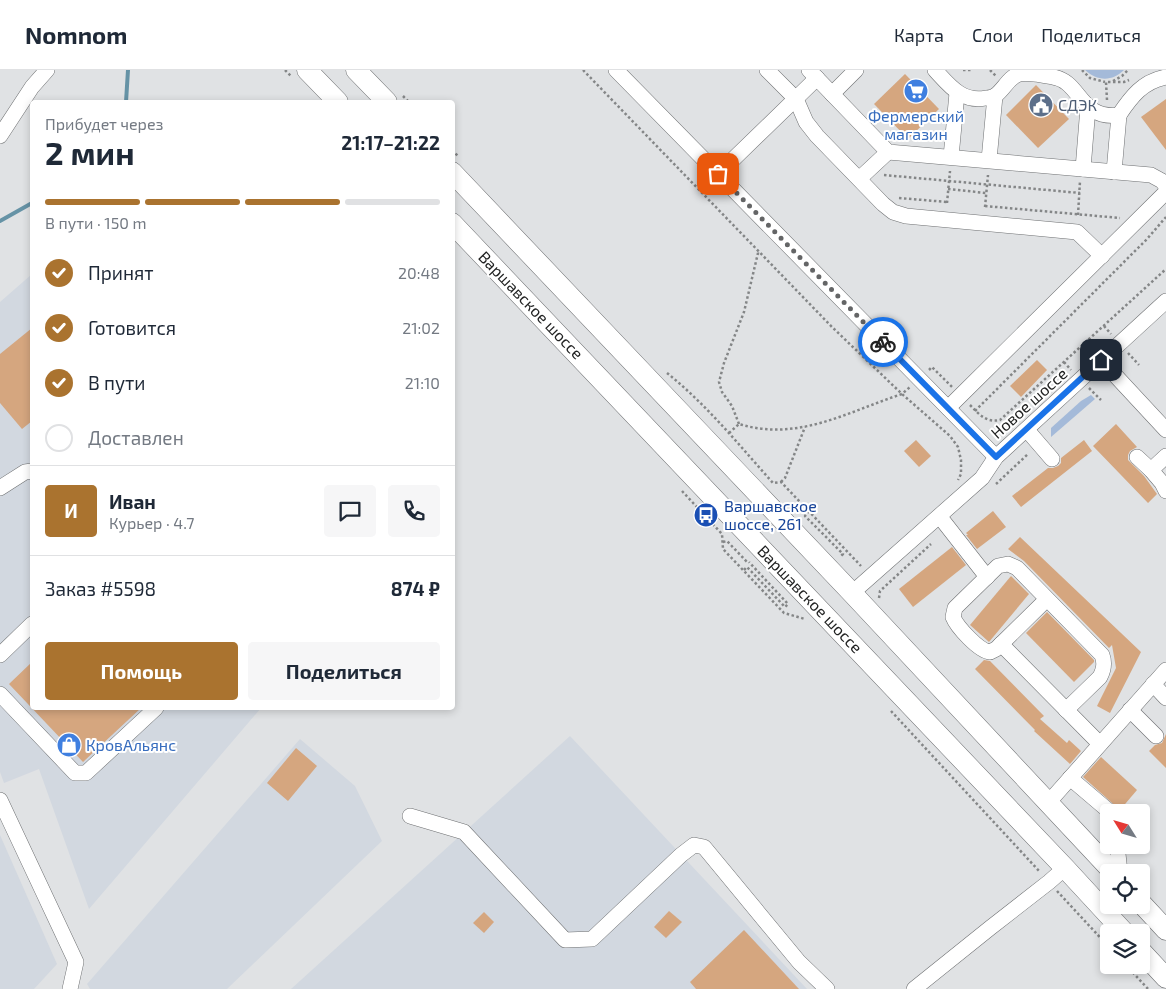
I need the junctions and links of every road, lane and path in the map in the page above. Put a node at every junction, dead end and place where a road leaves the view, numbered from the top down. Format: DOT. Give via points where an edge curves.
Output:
graph roads {
  1 [pos="47,70"];
  2 [pos="308,70"];
  3 [pos="356,70"];
  4 [pos="583,70"];
  5 [pos="616,70"];
  6 [pos="767,70"];
  7 [pos="856,70"];
  8 [pos="935,70"];
  9 [pos="963,70"];
  10 [pos="971,70"];
  11 [pos="1082,70"];
  12 [pos="1128,70"];
  13 [pos="813,74"];
  14 [pos="1133,78"];
  15 [pos="1166,78"];
  16 [pos="1106,82"];
  17 [pos="957,93"];
  18 [pos="832,94"];
  19 [pos="995,96"];
  20 [pos="796,99"];
  21 [pos="336,100"];
  22 [pos="385,100"];
  23 [pos="1088,107"];
  24 [pos="1113,116"];
  25 [pos="0,136"];
  26 [pos="888,152"];
  27 [pos="951,157"];
  28 [pos="989,160"];
  29 [pos="459,168"];
  30 [pos="1082,169"];
  31 [pos="1114,172"];
  32 [pos="718,174"];
  33 [pos="862,176"];
  34 [pos="949,181"];
  35 [pos="987,184"];
  36 [pos="1166,186"];
  37 [pos="948,189"];
  38 [pos="986,192"];
  39 [pos="1166,192"];
  40 [pos="1080,193"];
  41 [pos="875,196"];
  42 [pos="947,202"];
  43 [pos="985,206"];
  44 [pos="1078,214"];
  45 [pos="1166,217"];
  46 [pos="946,220"];
  47 [pos="1139,220"];
  48 [pos="983,223"];
  49 [pos="455,226"];
  50 [pos="1077,232"];
  51 [pos="757,248"];
  52 [pos="1102,256"];
  53 [pos="1166,269"];
  54 [pos="1166,302"];
  55 [pos="1101,360"];
  56 [pos="665,371"];
  57 [pos="920,380"];
  58 [pos="902,394"];
  59 [pos="961,396"];
  60 [pos="948,408"];
  61 [pos="975,411"];
  62 [pos="739,424"];
  63 [pos="805,427"];
  64 [pos="1027,430"];
  65 [pos="1166,430"];
  66 [pos="729,433"];
  67 [pos="1166,456"];
  68 [pos="996,457"];
  69 [pos="1137,457"];
  70 [pos="1052,458"];
  71 [pos="1150,470"];
  72 [pos="30,471"];
  73 [pos="780,482"];
  74 [pos="955,485"];
  75 [pos="0,488"];
  76 [pos="682,490"];
  77 [pos="778,490"];
  78 [pos="1166,491"];
  79 [pos="809,511"];
  80 [pos="805,516"];
  81 [pos="940,517"];
  82 [pos="723,542"];
  83 [pos="744,570"];
  84 [pos="865,570"];
  85 [pos="987,577"];
  86 [pos="852,593"];
  87 [pos="1047,599"];
  88 [pos="807,620"];
  89 [pos="30,626"];
  90 [pos="1001,644"];
  91 [pos="0,655"];
  92 [pos="1166,670"];
  93 [pos="1153,684"];
  94 [pos="0,694"];
  95 [pos="1166,698"];
  96 [pos="888,707"];
  97 [pos="154,710"];
  98 [pos="1066,710"];
  99 [pos="1130,710"];
  100 [pos="1156,736"];
  101 [pos="1100,744"];
  102 [pos="1070,778"];
  103 [pos="0,800"];
  104 [pos="1048,803"];
  105 [pos="1101,804"];
  106 [pos="410,816"];
  107 [pos="1105,864"];
  108 [pos="1065,868"];
  109 [pos="1049,882"];
  110 [pos="1150,913"];
  111 [pos="1117,924"];
  112 [pos="1166,930"];
  113 [pos="1100,936"];
  114 [pos="1150,961"];
  115 [pos="1134,974"];
  116 [pos="1166,978"];
  117 [pos="70,989"];
  118 [pos="827,989"];
  119 [pos="914,989"];
  120 [pos="1148,989"];
  1 -- 25 [label="street"];
  2 -- 21 [label="main road"];
  3 -- 22 [label="main road"];
  4 -- 51 [label="path"];
  5 -- 32 [label="street"];
  6 -- 20 [label="street"];
  7 -- 18 [label="street"];
  8 -- 17 [label="street"];
  9 -- 10 [label="path"];
  11 -- 16 [label="path" via="1090,78"];
  12 -- 16 [label="path"];
  13 -- 18 [label="street"];
  13 -- 20 [label="street"];
  14 -- 16 [label="path" via="1124,82"];
  15 -- 24 [label="street" via="1143,86"];
  16 -- 24 [label="path"];
  17 -- 19 [label="street" via="975,99"];
  17 -- 27 [label="street"];
  18 -- 26 [label="street"];
  19 -- 23 [label="street" via="1020,74 1055,77 1068,84"];
  19 -- 28 [label="street"];
  20 -- 32 [label="street"];
  20 -- 33 [label="street" via="806,122"];
  23 -- 24 [label="street" via="1096,113"];
  23 -- 30 [label="street"];
  24 -- 31 [label="street"];
  26 -- 27 [label="street"];
  26 -- 33 [label="street"];
  27 -- 28 [label="street"];
  27 -- 34 [label="path"];
  28 -- 30 [label="street"];
  28 -- 35 [label="path"];
  29 -- 86 [label="main road, Варшавское шоссе"];
  30 -- 31 [label="street"];
  30 -- 40 [label="path"];
  31 -- 36 [label="street" via="1152,175"];
  32 -- 57 [label="street"];
  33 -- 34 [label="path"];
  33 -- 41 [label="street"];
  34 -- 35 [label="path"];
  34 -- 37 [label="path"];
  35 -- 38 [label="path"];
  35 -- 40 [label="path"];
  37 -- 38 [label="path"];
  37 -- 42 [label="path"];
  38 -- 43 [label="path"];
  39 -- 47 [label="street"];
  40 -- 44 [label="path"];
  41 -- 42 [label="path"];
  41 -- 46 [label="street" via="899,215"];
  42 -- 46 [label="path"];
  43 -- 44 [label="path"];
  43 -- 48 [label="path"];
  44 -- 47 [label="path"];
  44 -- 50 [label="path"];
  45 -- 61 [label="path"];
  46 -- 48 [label="street"];
  47 -- 52 [label="street"];
  48 -- 50 [label="street"];
  49 -- 108 [label="main road, Варшавское шоссе"];
  50 -- 52 [label="street"];
  51 -- 58 [label="path"];
  51 -- 62 [label="path" via="746,305 719,382"];
  52 -- 59 [label="street"];
  53 -- 61 [label="path" via="1000,420 988,421"];
  54 -- 55 [label="street, Новое шоссе"];
  55 -- 64 [label="street, Новое шоссе"];
  55 -- 65 [label="street"];
  56 -- 66 [label="path"];
  57 -- 58 [label="path"];
  57 -- 59 [label="path" via="932,367"];
  57 -- 60 [label="street"];
  58 -- 63 [label="path" via="828,422"];
  58 -- 74 [label="path" via="958,447 962,460 961,474"];
  59 -- 60 [label="street"];
  59 -- 61 [label="path"];
  60 -- 68 [label="street"];
  62 -- 63 [label="path" via="772,431"];
  62 -- 66 [label="path"];
  63 -- 73 [label="path" via="785,478"];
  64 -- 68 [label="street, Новое шоссе"];
  64 -- 70 [label="street"];
  66 -- 73 [label="path" via="773,483"];
  67 -- 71 [label="street"];
  68 -- 81 [label="street, Новое шоссе" via="982,478"];
  69 -- 71 [label="street"];
  71 -- 78 [label="street"];
  72 -- 75 [label="street"];
  73 -- 77 [label="path"];
  73 -- 79 [label="path"];
  76 -- 82 [label="path" via="722,534"];
  79 -- 80 [label="path"];
  79 -- 84 [label="path"];
  81 -- 85 [label="street"];
  81 -- 86 [label="street, Новое шоссе" via="919,525"];
  82 -- 83 [label="path" via="723,549"];
  82 -- 83 [label="path" via="727,541 788,604 785,607 747,567"];
  83 -- 88 [label="path" via="784,614"];
  85 -- 87 [label="street" via="998,566 1012,565"];
  85 -- 90 [label="street" via="955,608 953,617 985,651 990,652"];
  86 -- 104 [label="main road, Варшавское шоссе"];
  87 -- 90 [label="street"];
  87 -- 98 [label="street" via="1104,660 1104,671 1100,677"];
  89 -- 91 [label="street"];
  90 -- 98 [label="street"];
  92 -- 93 [label="street"];
  93 -- 95 [label="street"];
  93 -- 99 [label="street"];
  94 -- 97 [label="street" via="75,773 86,773"];
  96 -- 109 [label="path"];
  98 -- 101 [label="street"];
  99 -- 100 [label="street"];
  99 -- 101 [label="street"];
  101 -- 102 [label="street"];
  102 -- 104 [label="street"];
  102 -- 105 [label="street"];
  103 -- 117 [label="street" via="76,962"];
  104 -- 107 [label="main road, Варшавское шоссе"];
  106 -- 118 [label="street" via="464,832 564,940 592,938 681,854 694,845 704,847 799,962"];
  108 -- 109 [label="street"];
  108 -- 111 [label="main road, Варшавское шоссе"];
  109 -- 113 [label="path"];
  109 -- 119 [label="street"];
  110 -- 112 [label="main road"];
  114 -- 116 [label="main road"];
  115 -- 120 [label="path"];
}
